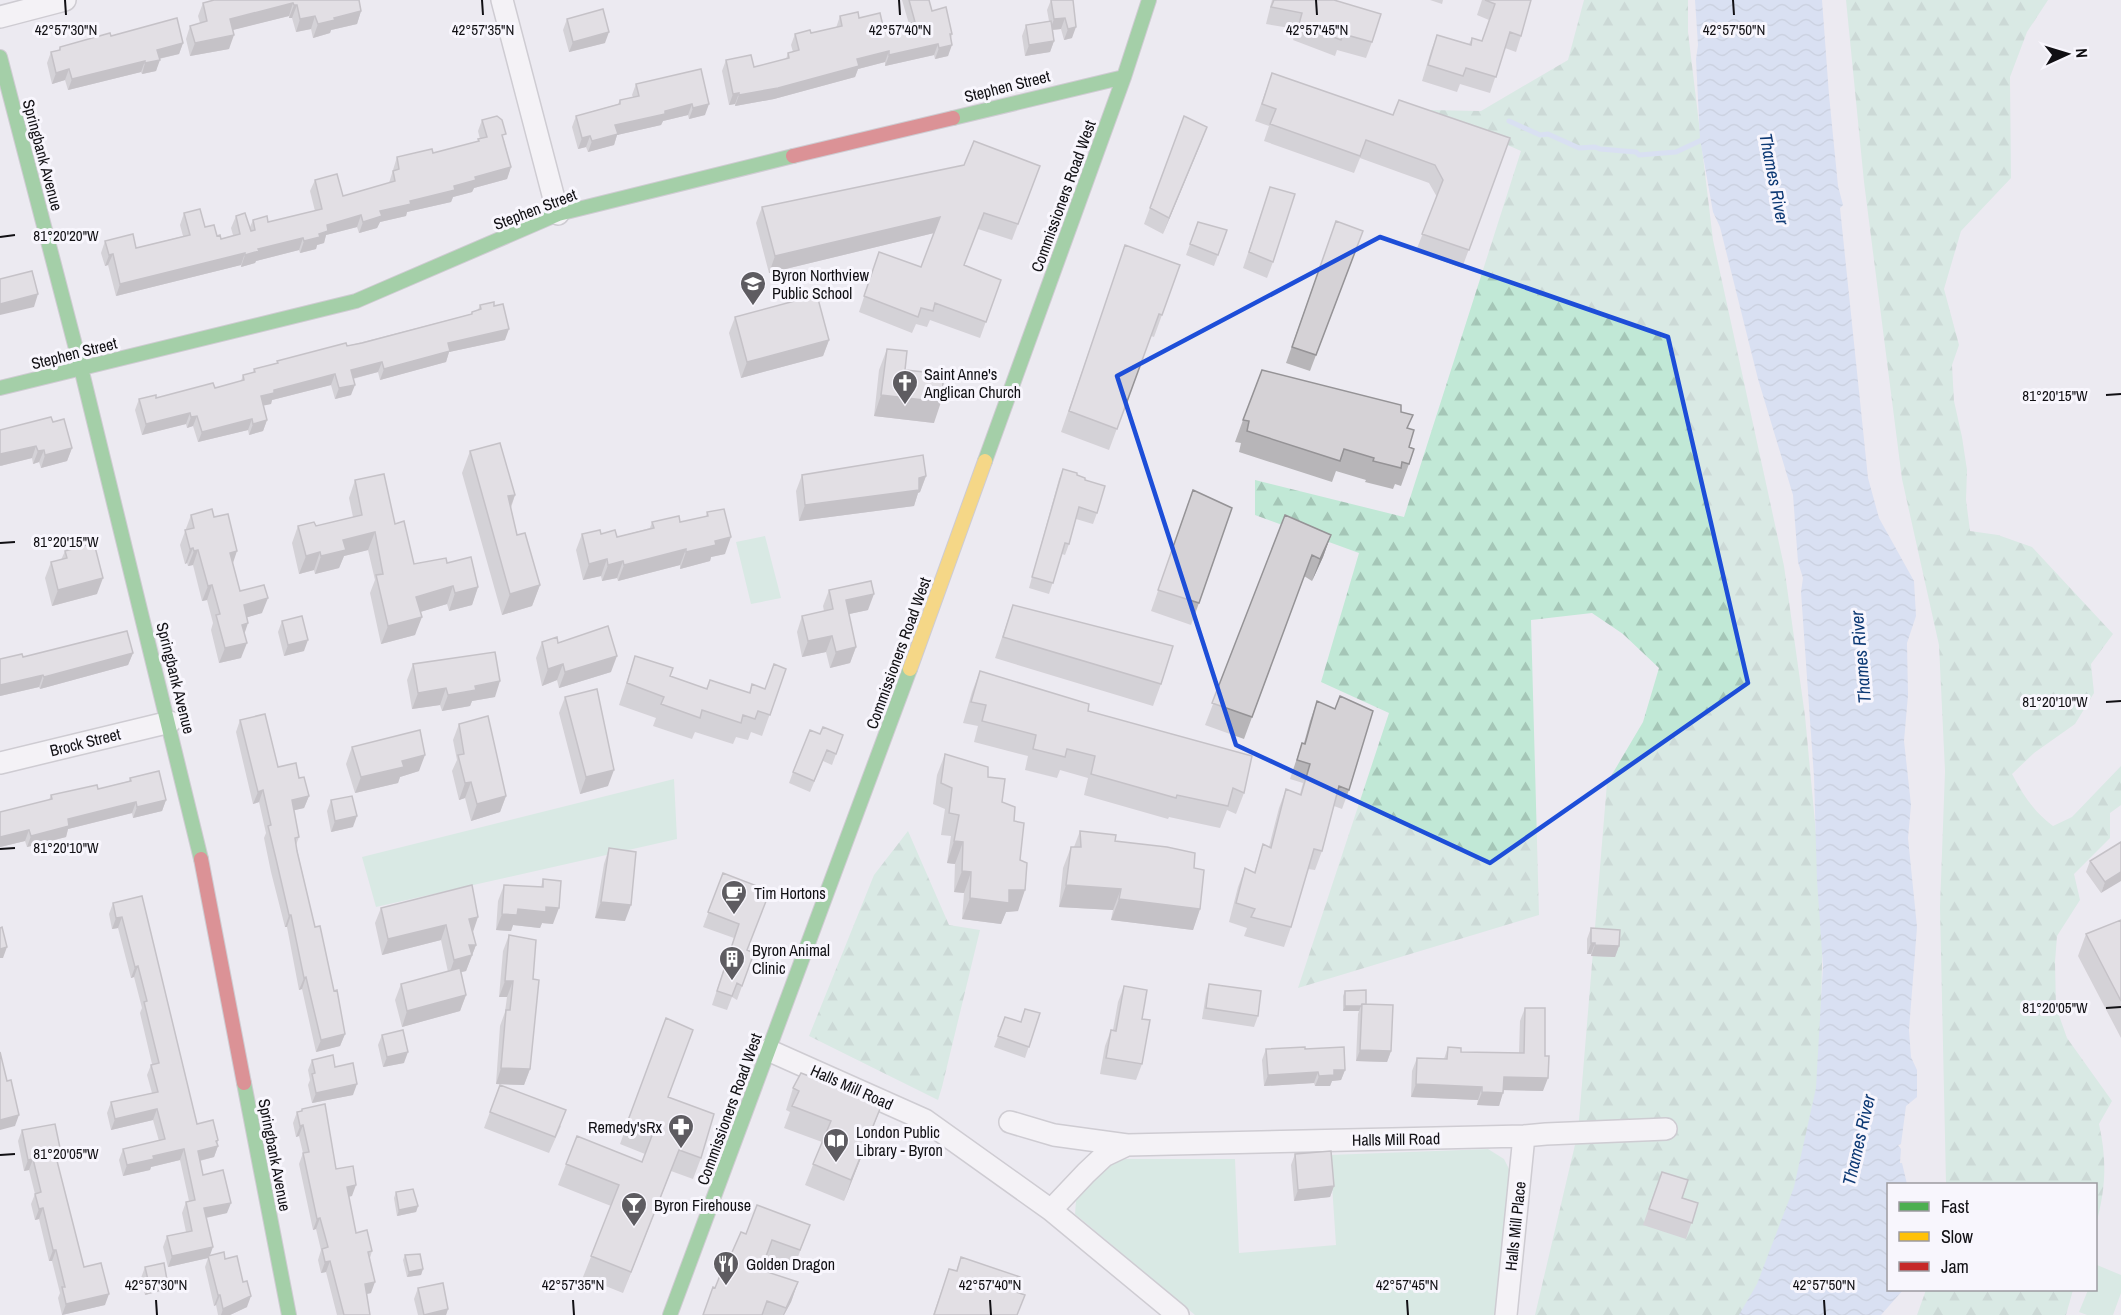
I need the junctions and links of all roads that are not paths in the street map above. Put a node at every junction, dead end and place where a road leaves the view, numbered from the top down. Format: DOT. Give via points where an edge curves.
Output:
graph roads {
  1 [pos="65,0"];
  2 [pos="502,0"];
  3 [pos="1149,0"];
  4 [pos="0,17"];
  5 [pos="0,57"];
  6 [pos="1124,76"];
  7 [pos="558,214"];
  8 [pos="81,368"];
  9 [pos="0,388"];
  10 [pos="170,722"];
  11 [pos="0,763"];
  12 [pos="768,1050"];
  13 [pos="1010,1122"];
  14 [pos="1666,1129"];
  15 [pos="1524,1136"];
  16 [pos="1127,1145"];
  17 [pos="1051,1210"];
  18 [pos="289,1315"];
  19 [pos="670,1315"];
  20 [pos="1178,1315"];
  21 [pos="1506,1315"];
  1 -- 4 [label="street"];
  2 -- 7 [label="street"];
  3 -- 6 [label="street, Commissioners Road West"];
  5 -- 8 [label="street, Springbank Avenue"];
  6 -- 7 [label="street, Stephen Street"];
  6 -- 12 [label="street, Commissioners Road West"];
  7 -- 8 [label="street, Stephen Street" via="356,301"];
  8 -- 9 [label="street, Stephen Street"];
  8 -- 10 [label="street, Springbank Avenue"];
  10 -- 11 [label="street, Brock Street"];
  10 -- 18 [label="street, Springbank Avenue" via="196,832"];
  12 -- 17 [label="street, Halls Mill Road" via="925,1120"];
  12 -- 19 [label="street, Commissioners Road West"];
  13 -- 16 [label="street, Halls Mill Road" via="1054,1135"];
  14 -- 15 [label="street, Halls Mill Road"];
  15 -- 16 [label="street, Halls Mill Road"];
  15 -- 21 [label="street, Halls Mill Place"];
  16 -- 17 [label="street, Halls Mill Road" via="1104,1156"];
  17 -- 20 [label="street, Halls Mill Road"];
}
